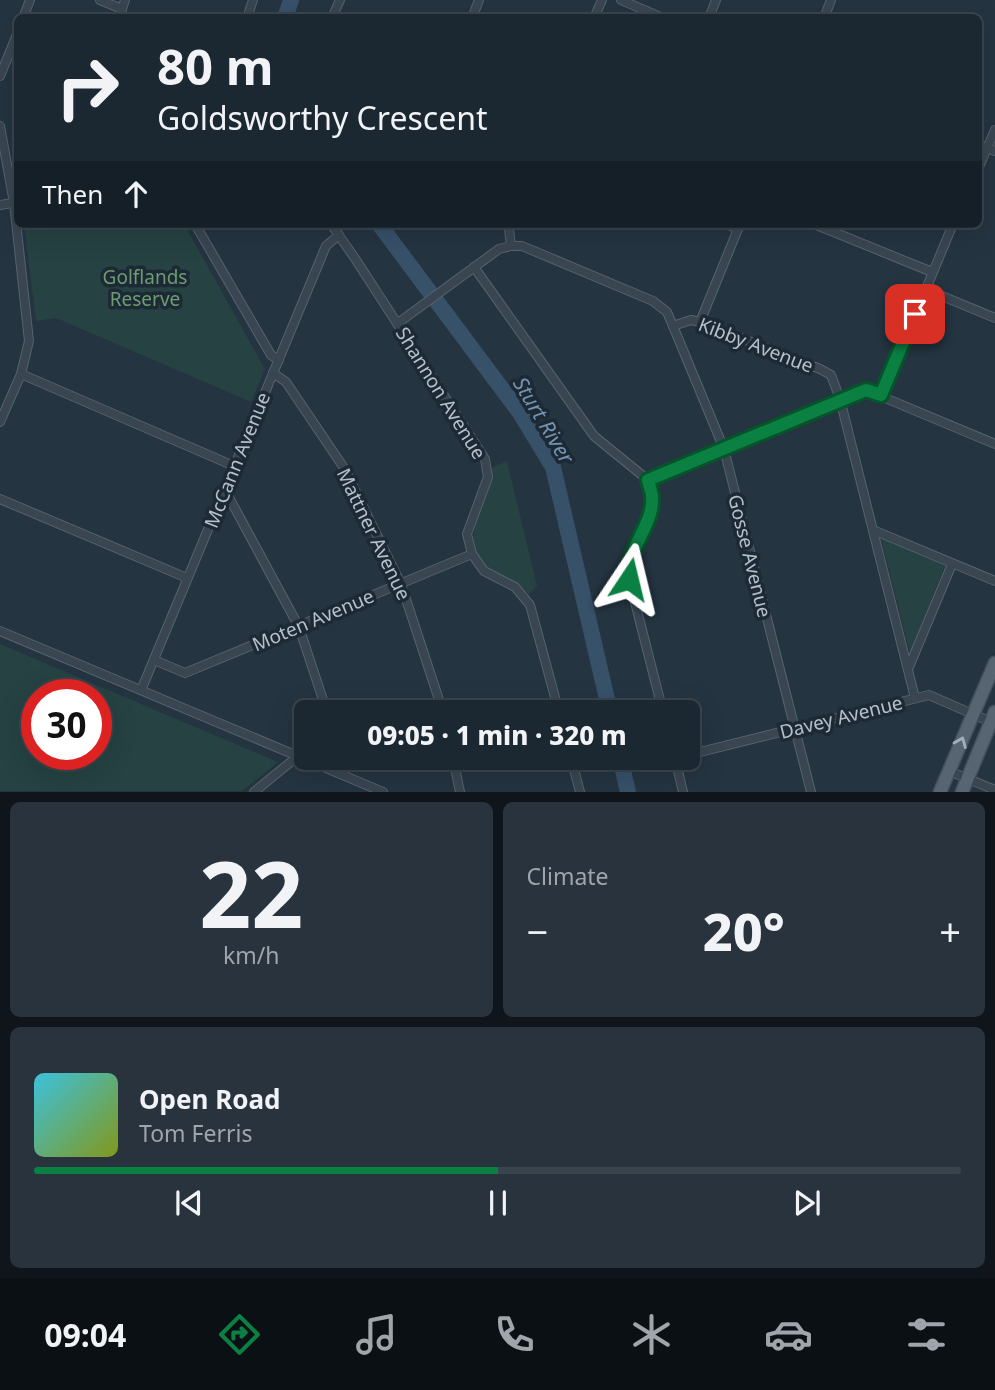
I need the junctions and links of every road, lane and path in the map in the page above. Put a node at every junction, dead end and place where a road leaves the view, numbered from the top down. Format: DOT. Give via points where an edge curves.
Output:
graph roads {
  1 [pos="100,0"];
  2 [pos="621,0"];
  3 [pos="122,9"];
  4 [pos="654,14"];
  5 [pos="14,42"];
  6 [pos="0,76"];
  7 [pos="0,126"];
  8 [pos="995,130"];
  9 [pos="991,150"];
  10 [pos="14,192"];
  11 [pos="18,228"];
  12 [pos="197,228"];
  13 [pos="334,228"];
  14 [pos="509,228"];
  15 [pos="738,228"];
  16 [pos="824,228"];
  17 [pos="951,228"];
  18 [pos="338,235"];
  19 [pos="511,246"];
  20 [pos="474,267"];
  21 [pos="932,272"];
  22 [pos="925,289"];
  23 [pos="995,318"];
  24 [pos="699,322"];
  25 [pos="398,323"];
  26 [pos="673,326"];
  27 [pos="279,360"];
  28 [pos="273,373"];
  29 [pos="21,374"];
  30 [pos="881,395"];
  31 [pos="840,399"];
  32 [pos="0,422"];
  33 [pos="995,444"];
  34 [pos="724,449"];
  35 [pos="234,466"];
  36 [pos="648,480"];
  37 [pos="225,490"];
  38 [pos="0,499"];
  39 [pos="873,530"];
  40 [pos="472,554"];
  41 [pos="952,564"];
  42 [pos="187,578"];
  43 [pos="995,582"];
  44 [pos="401,584"];
  45 [pos="299,627"];
  46 [pos="0,631"];
  47 [pos="154,660"];
  48 [pos="995,663"];
  49 [pos="908,667"];
  50 [pos="142,688"];
  51 [pos="915,698"];
  52 [pos="323,700"];
  53 [pos="439,700"];
  54 [pos="556,700"];
  55 [pos="660,700"];
  56 [pos="972,714"];
  57 [pos="993,717"];
  58 [pos="794,729"];
  59 [pos="700,752"];
  60 [pos="294,754"];
  61 [pos="294,759"];
  62 [pos="332,770"];
  63 [pos="343,770"];
  64 [pos="455,770"];
  65 [pos="574,770"];
  66 [pos="678,770"];
  67 [pos="949,771"];
  68 [pos="344,775"];
  69 [pos="968,779"];
  70 [pos="995,790"];
  71 [pos="254,792"];
  72 [pos="383,792"];
  73 [pos="460,792"];
  74 [pos="580,792"];
  75 [pos="683,792"];
  76 [pos="811,792"];
  77 [pos="940,792"];
  78 [pos="962,792"];
  1 -- 3 [label="street"];
  2 -- 4 [label="street"];
  5 -- 6 [label="street"];
  7 -- 10 [label="street"];
  8 -- 9 [label="street"];
  11 -- 29 [label="street" via="29,341"];
  12 -- 27 [label="street" via="271,355"];
  13 -- 18 [label="street, Shannon Avenue"];
  14 -- 19 [label="street"];
  15 -- 24 [label="street"];
  16 -- 21 [label="street"];
  17 -- 21 [label="street"];
  18 -- 25 [label="street, Shannon Avenue"];
  18 -- 27 [label="street, McCann Avenue" via="326,246"];
  19 -- 20 [label="street"];
  19 -- 26 [label="street, Kibby Avenue" via="522,246 653,301 667,312"];
  20 -- 25 [label="street"];
  20 -- 36 [label="street" via="594,436"];
  21 -- 22 [label="street"];
  22 -- 23 [label="street"];
  22 -- 30 [label="street"];
  24 -- 26 [label="street, Kibby Avenue"];
  24 -- 31 [label="street, Kibby Avenue" via="831,375"];
  25 -- 40 [label="street, Shannon Avenue" via="485,459 488,477 467,534"];
  26 -- 34 [label="street, Gosse Avenue"];
  27 -- 28 [label="street, McCann Avenue"];
  28 -- 35 [label="street, McCann Avenue"];
  28 -- 44 [label="street, Mattner Avenue" via="286,382 344,468"];
  29 -- 32 [label="street"];
  29 -- 35 [label="street"];
  30 -- 31 [label="street" via="866,390"];
  30 -- 33 [label="street"];
  31 -- 34 [label="street"];
  31 -- 39 [label="street, Kibby Avenue"];
  34 -- 36 [label="street"];
  34 -- 58 [label="street, Gosse Avenue"];
  35 -- 37 [label="street, McCann Avenue"];
  36 -- 55 [label="street" via="652,498 648,519 628,566"];
  37 -- 42 [label="street, McCann Avenue"];
  37 -- 45 [label="street"];
  38 -- 42 [label="street"];
  39 -- 41 [label="street"];
  39 -- 49 [label="street, Kibby Avenue"];
  40 -- 44 [label="street, Moten Avenue"];
  40 -- 54 [label="street" via="484,571 515,587 530,605"];
  41 -- 43 [label="street"];
  41 -- 49 [label="street"];
  42 -- 47 [label="street, McCann Avenue"];
  44 -- 45 [label="street, Moten Avenue"];
  44 -- 53 [label="street, Mattner Avenue"];
  45 -- 47 [label="street, Moten Avenue" via="185,673"];
  45 -- 52 [label="street"];
  46 -- 50 [label="street"];
  47 -- 50 [label="street, McCann Avenue"];
  48 -- 56 [label="main road"];
  49 -- 51 [label="street, Kibby Avenue"];
  50 -- 60 [label="street"];
  51 -- 56 [label="street, Davey Avenue" via="929,695"];
  51 -- 58 [label="street, Davey Avenue"];
  56 -- 57 [label="street, Davey Avenue"];
  67 -- 56 [label="main road, one-way"];
  57 -- 69 [label="main road"];
  58 -- 59 [label="street, Davey Avenue"];
  58 -- 76 [label="street, Gosse Avenue"];
  61 -- 71 [label="street"];
  62 -- 68 [label="street"];
  63 -- 68 [label="street"];
  64 -- 73 [label="street"];
  65 -- 74 [label="street"];
  66 -- 75 [label="street"];
  67 -- 69 [label="street"];
  67 -- 77 [label="main road"];
  68 -- 72 [label="street"];
  69 -- 70 [label="street"];
  69 -- 78 [label="main road"];
}
